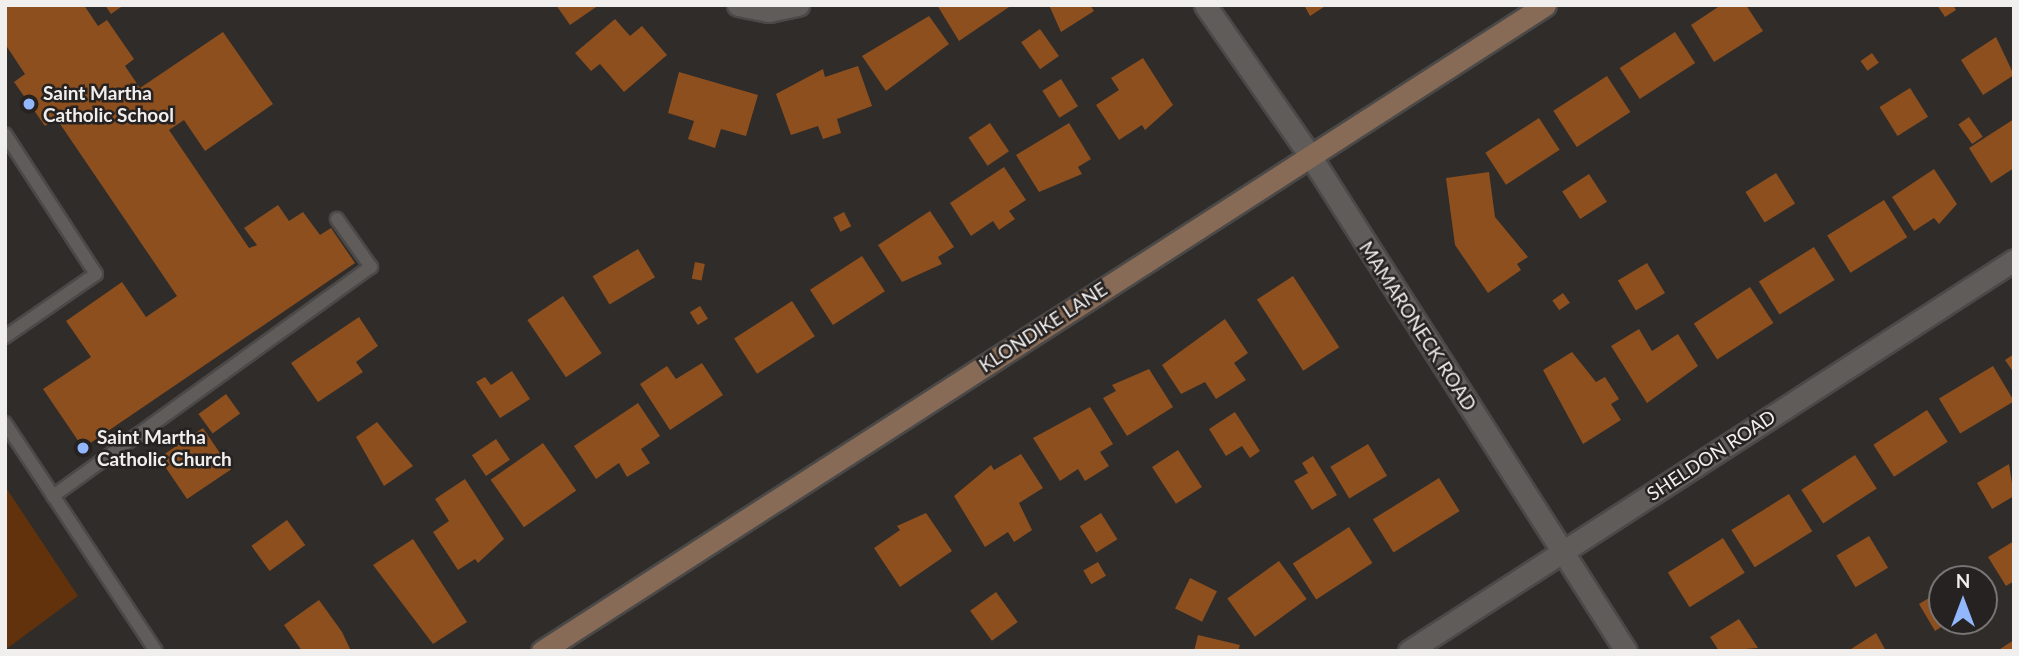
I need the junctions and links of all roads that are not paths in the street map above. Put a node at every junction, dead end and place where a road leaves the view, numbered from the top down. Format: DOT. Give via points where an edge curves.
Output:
graph roads {
  1 [pos="738,5"];
  2 [pos="798,5"];
  3 [pos="1205,5"];
  4 [pos="1545,5"];
  5 [pos="5,134"];
  6 [pos="1309,154"];
  7 [pos="337,219"];
  8 [pos="2014,260"];
  9 [pos="5,337"];
  10 [pos="5,423"];
  11 [pos="53,496"];
  12 [pos="1563,550"];
  13 [pos="156,651"];
  14 [pos="542,651"];
  15 [pos="1409,651"];
  16 [pos="1626,651"];
  1 -- 2 [label="street" via="769,11"];
  3 -- 6 [label="street, MAMARONECK ROAD"];
  4 -- 6 [label="street, KLONDIKE LANE"];
  5 -- 9 [label="lane" via="96,274"];
  6 -- 12 [label="street, MAMARONECK ROAD"];
  6 -- 14 [label="street, KLONDIKE LANE"];
  7 -- 11 [label="lane" via="371,267"];
  8 -- 12 [label="street, SHELDON ROAD"];
  10 -- 11 [label="lane"];
  11 -- 13 [label="lane"];
  12 -- 15 [label="street, SHELDON ROAD"];
  12 -- 16 [label="street, MAMARONECK ROAD"];
}
